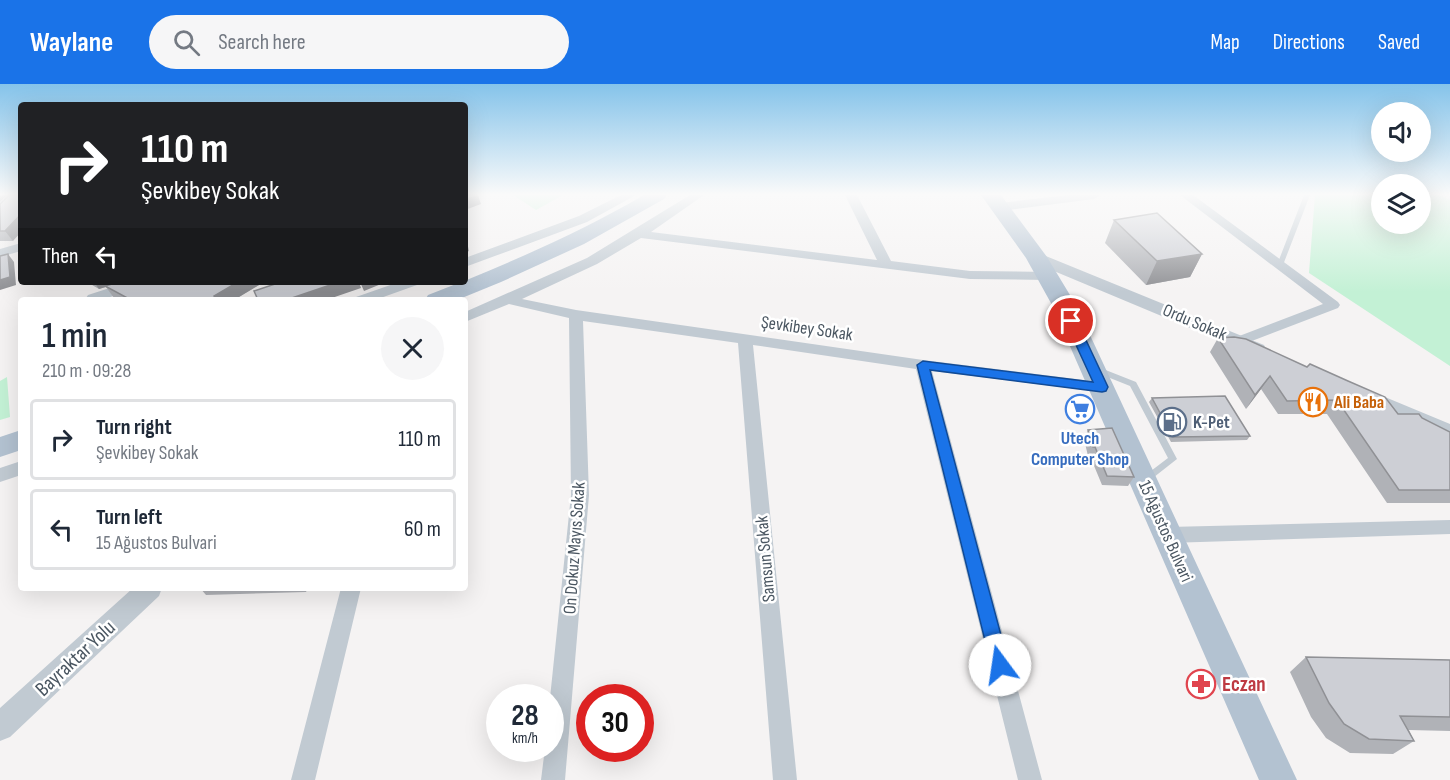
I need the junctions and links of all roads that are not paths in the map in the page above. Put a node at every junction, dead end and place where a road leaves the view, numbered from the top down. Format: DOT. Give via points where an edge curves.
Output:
graph roads {
  1 [pos="560,227"];
  2 [pos="598,227"];
  3 [pos="649,227"];
  4 [pos="867,227"];
  5 [pos="1014,227"];
  6 [pos="1230,227"];
  7 [pos="1294,227"];
  8 [pos="639,234"];
  9 [pos="18,248"];
  10 [pos="0,253"];
  11 [pos="468,262"];
  12 [pos="886,264"];
  13 [pos="1280,265"];
  14 [pos="1042,267"];
  15 [pos="132,285"];
  16 [pos="403,285"];
  17 [pos="96,297"];
  18 [pos="369,297"];
  19 [pos="444,297"];
  20 [pos="509,300"];
  21 [pos="576,315"];
  22 [pos="468,316"];
  23 [pos="745,339"];
  24 [pos="1239,341"];
  25 [pos="1269,354"];
  26 [pos="923,365"];
  27 [pos="1097,377"];
  28 [pos="1354,391"];
  29 [pos="1446,428"];
  30 [pos="18,441"];
  31 [pos="0,447"];
  32 [pos="18,469"];
  33 [pos="0,475"];
  34 [pos="1450,527"];
  35 [pos="1168,536"];
  36 [pos="147,591"];
  37 [pos="350,591"];
  38 [pos="0,727"];
  39 [pos="303,780"];
  40 [pos="553,780"];
  41 [pos="785,780"];
  42 [pos="1030,780"];
  43 [pos="1278,780"];
  1 -- 11 [label="street"];
  2 -- 19 [label="main road" via="506,273"];
  3 -- 8 [label="street"];
  4 -- 12 [label="street"];
  5 -- 14 [label="main road, 15 Ağustos Bulvari"];
  6 -- 13 [label="street"];
  7 -- 13 [label="lane"];
  8 -- 12 [label="street"];
  8 -- 20 [label="street"];
  9 -- 10 [label="street"];
  12 -- 14 [label="street" via="970,275"];
  13 -- 24 [label="street" via="1333,304"];
  14 -- 24 [label="street, Ordu Sokak"];
  14 -- 27 [label="main road, 15 Ağustos Bulvari"];
  15 -- 17 [label="street"];
  16 -- 18 [label="street"];
  20 -- 21 [label="street, Şevkibey Sokak"];
  20 -- 22 [label="street"];
  21 -- 23 [label="street, Şevkibey Sokak"];
  21 -- 40 [label="street, On Dokuz Mayıs Sokak" via="580,495"];
  23 -- 26 [label="street, Şevkibey Sokak"];
  23 -- 41 [label="street, Samsun Sokak"];
  24 -- 25 [label="street, Ordu Sokak"];
  26 -- 27 [label="street, Şevkibey Sokak"];
  26 -- 42 [label="street"];
  27 -- 35 [label="main road, 15 Ağustos Bulvari"];
  28 -- 29 [label="street"];
  30 -- 31 [label="main road"];
  32 -- 33 [label="street"];
  34 -- 35 [label="street"];
  35 -- 43 [label="main road, 15 Ağustos Bulvari"];
  36 -- 38 [label="street, Bayraktar Yolu"];
  37 -- 39 [label="street"];
}
